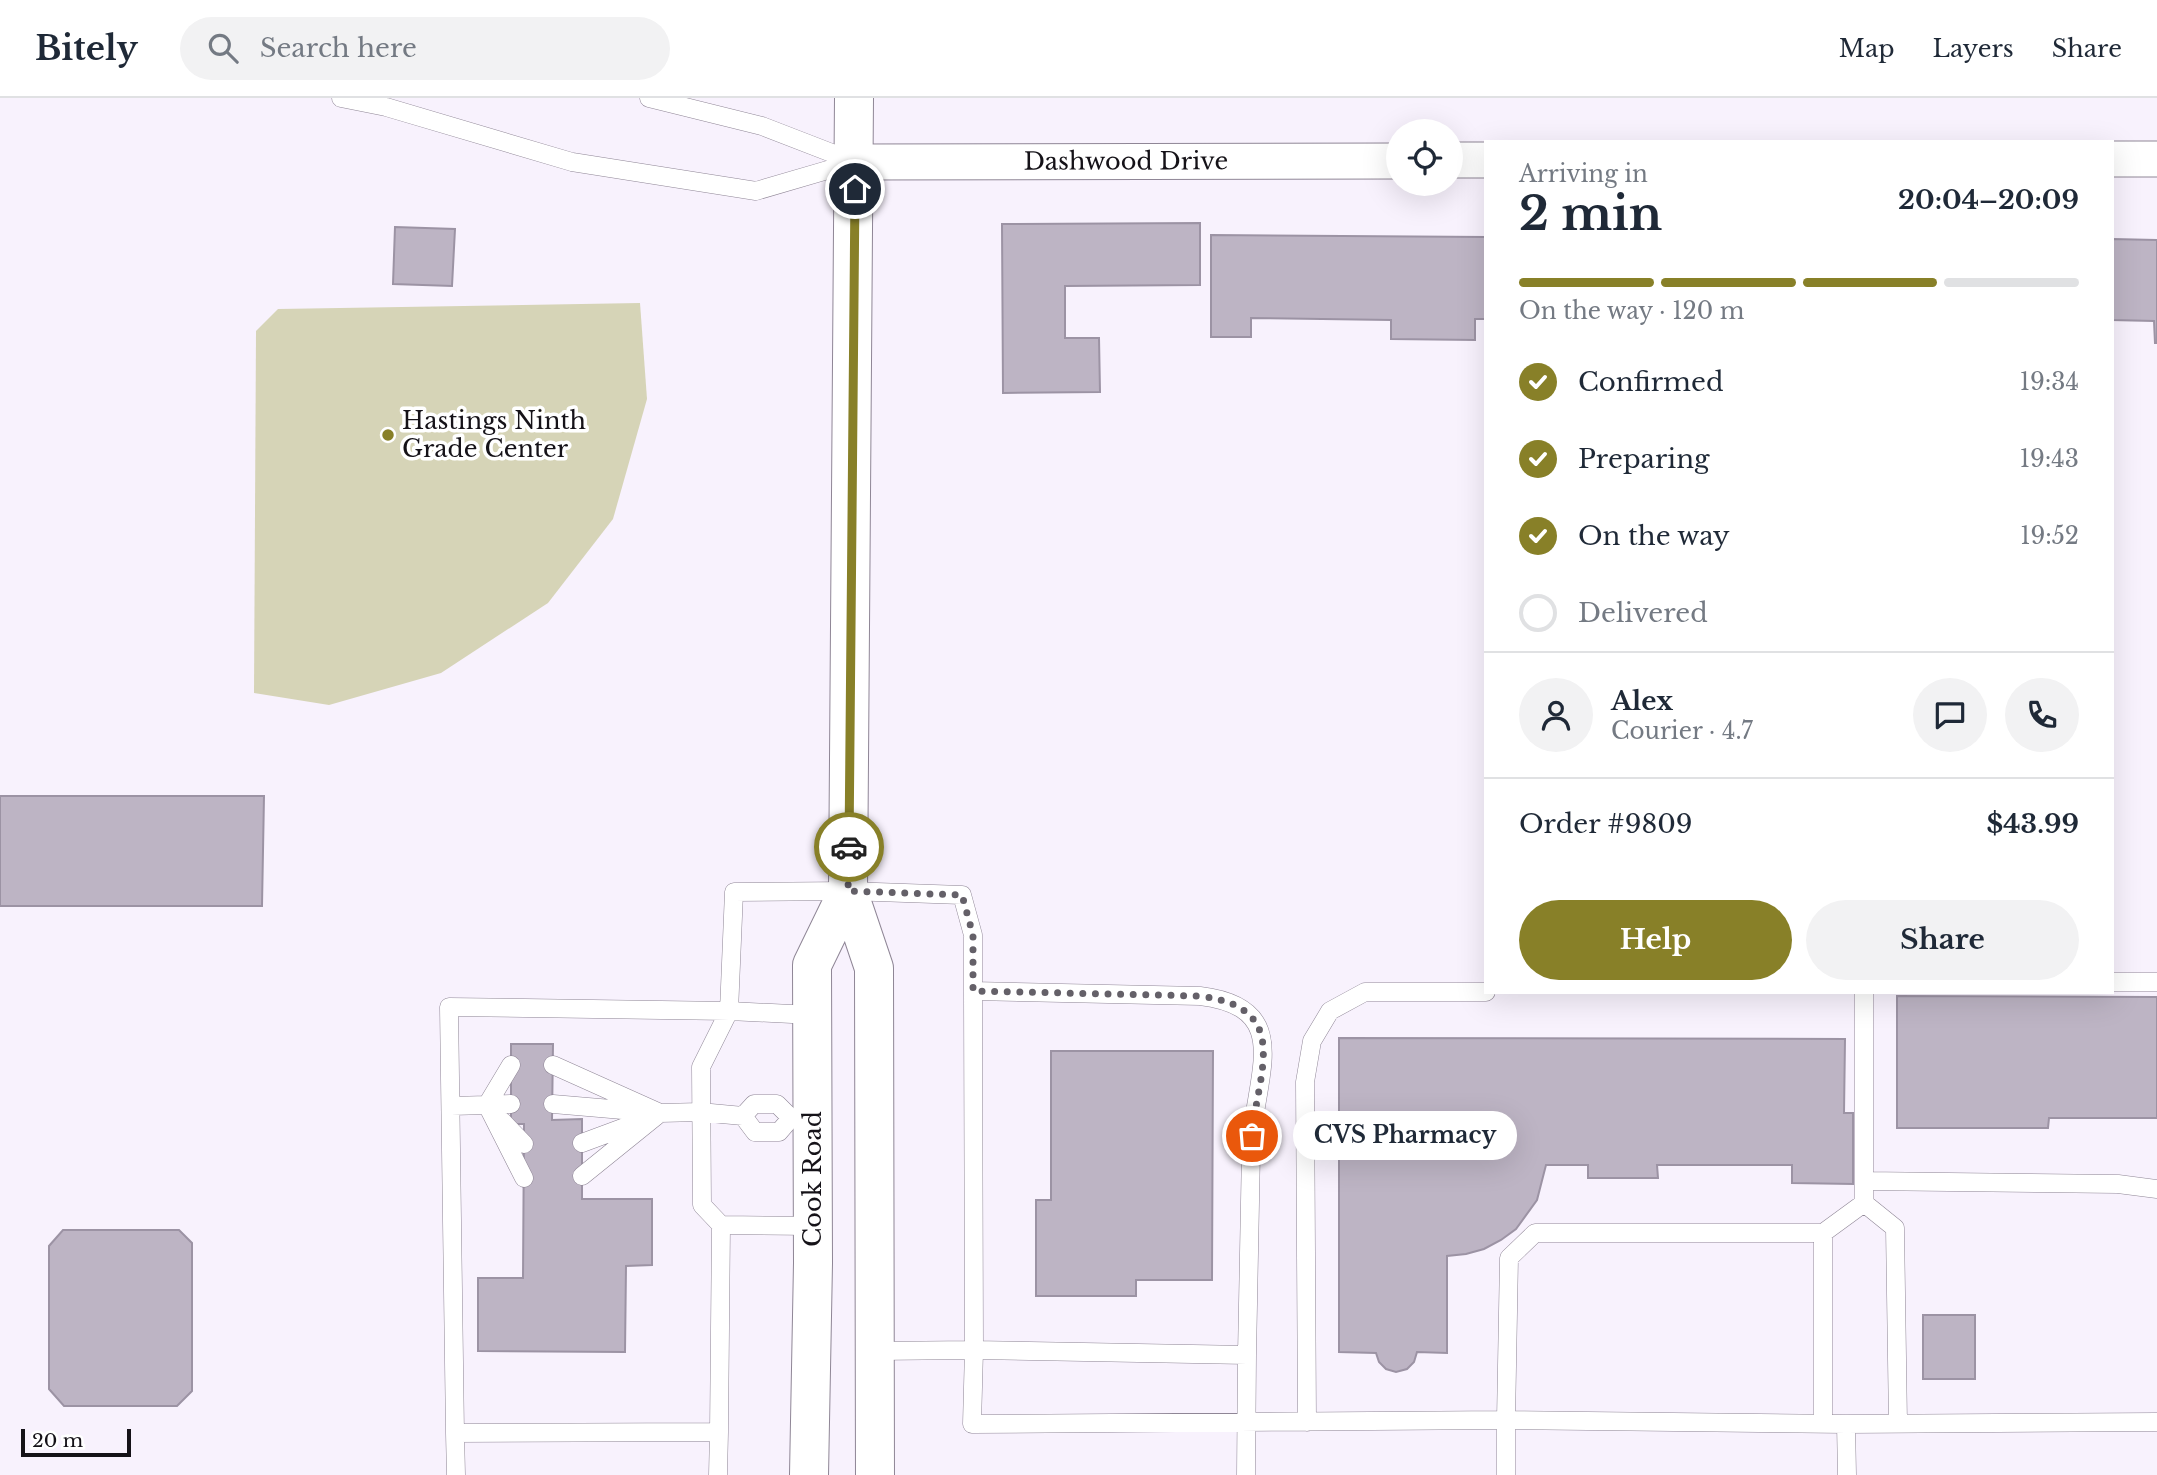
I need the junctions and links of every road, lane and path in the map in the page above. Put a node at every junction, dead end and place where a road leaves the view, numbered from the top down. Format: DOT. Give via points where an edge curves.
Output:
graph roads {
  1 [pos="341,98"];
  2 [pos="649,98"];
  3 [pos="855,98"];
  4 [pos="2114,159"];
  5 [pos="2157,159"];
  6 [pos="1463,160"];
  7 [pos="1484,160"];
  8 [pos="1386,161"];
  9 [pos="855,162"];
  10 [pos="848,891"];
  11 [pos="2114,982"];
  12 [pos="2157,982"];
  13 [pos="973,991"];
  14 [pos="1484,992"];
  15 [pos="1864,994"];
  16 [pos="729,1011"];
  17 [pos="812,1015"];
  18 [pos="511,1065"];
  19 [pos="553,1065"];
  20 [pos="511,1104"];
  21 [pos="553,1104"];
  22 [pos="487,1105"];
  23 [pos="451,1106"];
  24 [pos="700,1112"];
  25 [pos="660,1113"];
  26 [pos="743,1116"];
  27 [pos="802,1118"];
  28 [pos="582,1143"];
  29 [pos="524,1144"];
  30 [pos="582,1176"];
  31 [pos="524,1178"];
  32 [pos="1864,1181"];
  33 [pos="2157,1189"];
  34 [pos="1864,1203"];
  35 [pos="721,1225"];
  36 [pos="813,1226"];
  37 [pos="1824,1234"];
  38 [pos="874,1350"];
  39 [pos="974,1350"];
  40 [pos="1247,1355"];
  41 [pos="1506,1420"];
  42 [pos="1246,1422"];
  43 [pos="1307,1422"];
  44 [pos="2157,1422"];
  45 [pos="1823,1423"];
  46 [pos="1846,1423"];
  47 [pos="1898,1423"];
  48 [pos="719,1432"];
  49 [pos="455,1433"];
  50 [pos="456,1475"];
  51 [pos="718,1475"];
  52 [pos="809,1475"];
  53 [pos="874,1475"];
  54 [pos="1247,1475"];
  55 [pos="1506,1475"];
  56 [pos="1847,1475"];
  1 -- 9 [label="lane" via="572,162 756,191"];
  2 -- 9 [label="lane" via="762,126"];
  3 -- 9 [label="street, Cook Road"];
  4 -- 5 [label="street"];
  6 -- 7 [label="street"];
  8 -- 9 [label="street, Dashwood Drive"];
  9 -- 10 [label="street, Cook Road"];
  10 -- 13 [label="lane" via="962,895 973,935"];
  10 -- 16 [label="lane" via="734,892"];
  10 -- 17 [label="street, Cook Road" via="812,965"];
  10 -- 38 [label="street, Cook Road" via="874,968"];
  11 -- 12 [label="lane"];
  13 -- 39 [label="lane"];
  13 -- 40 [label="lane" via="1200,996 1223,999 1245,1010 1258,1025 1264,1048 1251,1152"];
  14 -- 43 [label="lane" via="1365,992 1329,1011 1312,1041 1305,1082"];
  15 -- 32 [label="lane"];
  16 -- 17 [label="lane"];
  16 -- 23 [label="lane" via="449,1007"];
  16 -- 24 [label="lane" via="701,1067"];
  17 -- 27 [label="street, Cook Road"];
  18 -- 22 [label="lane"];
  19 -- 25 [label="lane"];
  20 -- 22 [label="lane"];
  21 -- 25 [label="lane"];
  22 -- 23 [label="lane"];
  22 -- 29 [label="lane"];
  22 -- 31 [label="lane"];
  23 -- 49 [label="lane"];
  24 -- 25 [label="lane"];
  24 -- 26 [label="lane"];
  24 -- 35 [label="lane" via="702,1205"];
  25 -- 28 [label="lane"];
  25 -- 30 [label="lane"];
  26 -- 27 [label="lane" via="754,1104 777,1104"];
  26 -- 27 [label="lane" via="755,1132 779,1132"];
  27 -- 36 [label="street, Cook Road"];
  32 -- 33 [label="lane" via="2118,1184"];
  32 -- 34 [label="lane"];
  34 -- 37 [label="lane"];
  34 -- 47 [label="lane" via="1895,1228"];
  35 -- 36 [label="lane"];
  35 -- 48 [label="lane"];
  36 -- 52 [label="street, Cook Road"];
  37 -- 41 [label="lane" via="1535,1233 1509,1258"];
  37 -- 45 [label="lane"];
  38 -- 39 [label="lane"];
  38 -- 53 [label="street, Cook Road"];
  39 -- 40 [label="lane"];
  39 -- 42 [label="lane" via="972,1424"];
  40 -- 42 [label="lane"];
  41 -- 43 [label="lane"];
  41 -- 45 [label="lane"];
  41 -- 55 [label="lane"];
  42 -- 43 [label="lane"];
  42 -- 54 [label="lane"];
  44 -- 47 [label="lane"];
  45 -- 46 [label="lane"];
  46 -- 47 [label="lane"];
  46 -- 56 [label="lane"];
  48 -- 49 [label="lane"];
  48 -- 51 [label="lane"];
  49 -- 50 [label="lane"];
}
